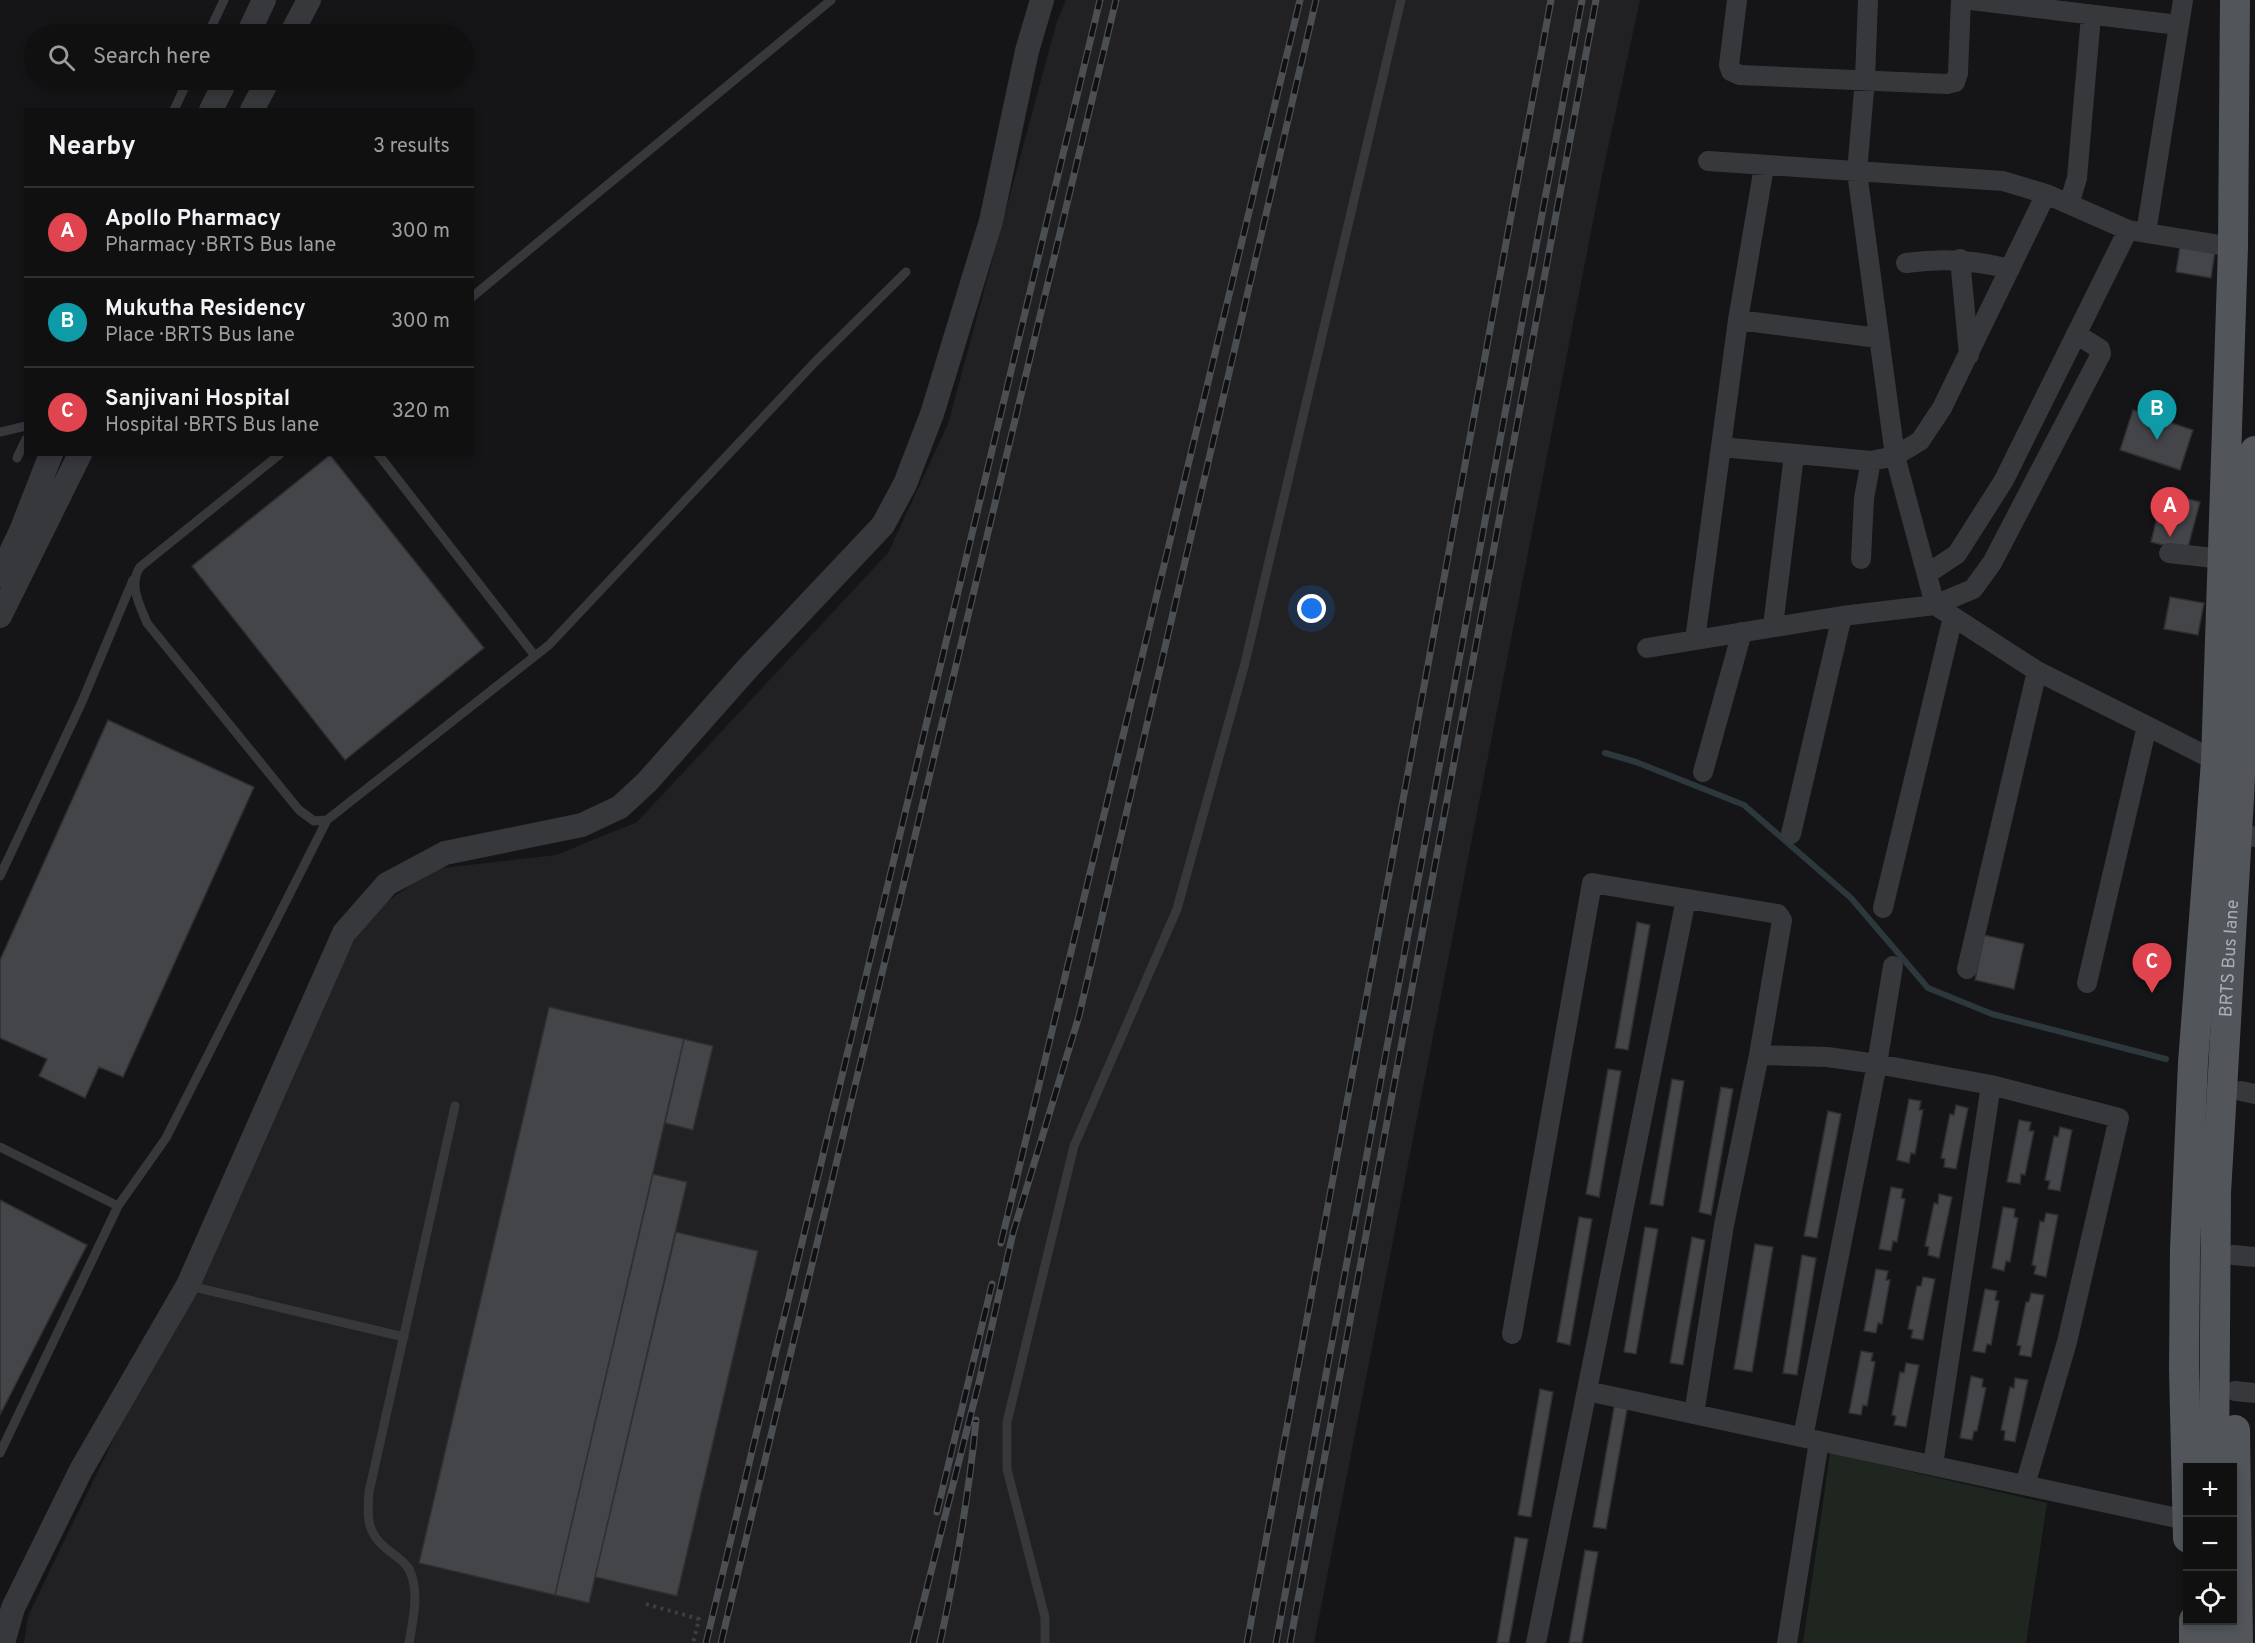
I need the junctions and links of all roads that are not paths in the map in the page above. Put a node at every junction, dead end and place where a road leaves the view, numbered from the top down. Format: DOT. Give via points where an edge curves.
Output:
graph roads {
  1 [pos="224,0"];
  2 [pos="264,0"];
  3 [pos="309,0"];
  4 [pos="831,0"];
  5 [pos="1042,0"];
  6 [pos="1401,0"];
  7 [pos="1737,0"];
  8 [pos="1868,0"];
  9 [pos="1961,0"];
  10 [pos="1971,0"];
  11 [pos="2183,0"];
  12 [pos="2235,0"];
  13 [pos="2091,16"];
  14 [pos="213,24"];
  15 [pos="253,24"];
  16 [pos="296,24"];
  17 [pos="2178,25"];
  18 [pos="1866,79"];
  19 [pos="183,90"];
  20 [pos="221,90"];
  21 [pos="263,90"];
  22 [pos="175,108"];
  23 [pos="212,108"];
  24 [pos="253,108"];
  25 [pos="1708,161"];
  26 [pos="1764,166"];
  27 [pos="1857,172"];
  28 [pos="2046,194"];
  29 [pos="2069,204"];
  30 [pos="2147,233"];
  31 [pos="2233,247"];
  32 [pos="1960,259"];
  33 [pos="1906,263"];
  34 [pos="2010,269"];
  35 [pos="906,272"];
  36 [pos="474,295"];
  37 [pos="1738,320"];
  38 [pos="1878,338"];
  39 [pos="2087,340"];
  40 [pos="1969,356"];
  41 [pos="24,426"];
  42 [pos="0,432"];
  43 [pos="24,443"];
  44 [pos="1721,447"];
  45 [pos="2255,451"];
  46 [pos="1794,455"];
  47 [pos="50,456"];
  48 [pos="79,456"];
  49 [pos="278,456"];
  50 [pos="380,456"];
  51 [pos="1895,456"];
  52 [pos="17,458"];
  53 [pos="1871,461"];
  54 [pos="2169,553"];
  55 [pos="1861,559"];
  56 [pos="2223,559"];
  57 [pos="0,575"];
  58 [pos="135,575"];
  59 [pos="1931,588"];
  60 [pos="0,616"];
  61 [pos="1842,616"];
  62 [pos="1953,617"];
  63 [pos="1774,621"];
  64 [pos="1696,632"];
  65 [pos="1742,632"];
  66 [pos="1647,648"];
  67 [pos="535,656"];
  68 [pos="2037,671"];
  69 [pos="2147,726"];
  70 [pos="2216,761"];
  71 [pos="1703,772"];
  72 [pos="2255,797"];
  73 [pos="327,820"];
  74 [pos="1791,834"];
  75 [pos="2254,836"];
  76 [pos="0,876"];
  77 [pos="1686,899"];
  78 [pos="1883,908"];
  79 [pos="1893,966"];
  80 [pos="1967,969"];
  81 [pos="2087,983"];
  82 [pos="1759,1055"];
  83 [pos="1877,1064"];
  84 [pos="1990,1085"];
  85 [pos="2248,1093"];
  86 [pos="455,1106"];
  87 [pos="0,1147"];
  88 [pos="118,1206"];
  89 [pos="2244,1256"];
  90 [pos="188,1285"];
  91 [pos="1512,1334"];
  92 [pos="404,1337"];
  93 [pos="1587,1391"];
  94 [pos="2245,1392"];
  95 [pos="1694,1414"];
  96 [pos="1811,1439"];
  97 [pos="0,1453"];
  98 [pos="2214,1463"];
  99 [pos="1933,1465"];
  100 [pos="2025,1485"];
  101 [pos="2187,1517"];
  102 [pos="2183,1528"];
  103 [pos="2246,1600"];
  104 [pos="2194,1625"];
  105 [pos="2217,1625"];
  106 [pos="3,1643"];
  107 [pos="409,1643"];
  108 [pos="1045,1643"];
  109 [pos="1536,1643"];
  110 [pos="1787,1643"];
  111 [pos="2194,1643"];
  112 [pos="2216,1643"];
  113 [pos="2238,1643"];
  1 -- 14 [label="lane"];
  2 -- 15 [label="street"];
  3 -- 16 [label="street"];
  4 -- 36 [label="lane"];
  5 -- 90 [label="street" via="991,221 932,414 905,484 884,525 620,807 582,825 444,853 387,884 344,933"];
  6 -- 108 [label="lane" via="1245,663 1177,909 1074,1146 1007,1422 1007,1469 1045,1617"];
  7 -- 18 [label="street" via="1731,71 1740,75"];
  8 -- 18 [label="street"];
  9 -- 18 [label="street" via="1955,82"];
  10 -- 13 [label="street"];
  11 -- 17 [label="street"];
  12 -- 31 [label="main road"];
  13 -- 17 [label="street"];
  13 -- 29 [label="street" via="2077,178"];
  17 -- 30 [label="street"];
  18 -- 27 [label="street"];
  19 -- 22 [label="lane"];
  20 -- 23 [label="street"];
  21 -- 24 [label="street"];
  25 -- 26 [label="street"];
  26 -- 27 [label="street"];
  26 -- 37 [label="street"];
  27 -- 28 [label="street" via="2003,181"];
  27 -- 38 [label="street"];
  28 -- 29 [label="street"];
  28 -- 34 [label="street"];
  29 -- 30 [label="street"];
  30 -- 31 [label="street"];
  30 -- 39 [label="street"];
  31 -- 56 [label="main road"];
  32 -- 33 [label="street"];
  32 -- 34 [label="street"];
  32 -- 40 [label="street"];
  34 -- 40 [label="street"];
  35 -- 67 [label="lane"];
  37 -- 38 [label="street"];
  37 -- 44 [label="street"];
  38 -- 51 [label="street"];
  39 -- 59 [label="street" via="2004,480"];
  39 -- 59 [label="street" via="2101,354 1992,563 1973,589"];
  40 -- 51 [label="street" via="1920,441"];
  41 -- 42 [label="lane"];
  43 -- 52 [label="lane"];
  44 -- 46 [label="street"];
  44 -- 64 [label="street"];
  45 -- 98 [label="main road, BRTS Bus lane" via="2216,1193"];
  46 -- 53 [label="street"];
  46 -- 63 [label="street"];
  47 -- 57 [label="street"];
  48 -- 60 [label="street"];
  49 -- 58 [label="lane"];
  50 -- 67 [label="lane"];
  51 -- 53 [label="street"];
  51 -- 59 [label="street"];
  53 -- 55 [label="street" via="1864,498"];
  54 -- 56 [label="street"];
  56 -- 70 [label="main road"];
  58 -- 73 [label="lane" via="135,592 147,623 299,810 314,821"];
  58 -- 76 [label="lane" via="81,704"];
  59 -- 61 [label="street"];
  59 -- 62 [label="street"];
  61 -- 63 [label="street"];
  61 -- 74 [label="street"];
  62 -- 68 [label="street"];
  62 -- 78 [label="street"];
  63 -- 65 [label="street"];
  64 -- 65 [label="street"];
  64 -- 66 [label="street"];
  65 -- 71 [label="street"];
  67 -- 73 [label="lane"];
  68 -- 69 [label="street"];
  68 -- 80 [label="street"];
  69 -- 70 [label="street"];
  69 -- 81 [label="street"];
  70 -- 101 [label="main road" via="2193,1063 2185,1238"];
  72 -- 75 [label="main road"];
  73 -- 88 [label="lane" via="166,1138"];
  75 -- 85 [label="main road"];
  77 -- 82 [label="street" via="1781,916"];
  77 -- 91 [label="street" via="1592,883"];
  77 -- 93 [label="street"];
  79 -- 83 [label="street"];
  82 -- 83 [label="street" via="1827,1057"];
  82 -- 95 [label="street" via="1724,1226"];
  83 -- 84 [label="street"];
  83 -- 96 [label="street"];
  84 -- 99 [label="street"];
  84 -- 100 [label="street" via="2119,1118 2067,1342"];
  85 -- 89 [label="main road"];
  86 -- 92 [label="lane"];
  87 -- 88 [label="lane"];
  88 -- 97 [label="lane"];
  89 -- 94 [label="main road"];
  90 -- 92 [label="lane"];
  90 -- 106 [label="street" via="81,1470 13,1608"];
  92 -- 107 [label="lane" via="369,1492 367,1520 385,1548 409,1570 415,1611"];
  93 -- 95 [label="street"];
  93 -- 109 [label="street"];
  94 -- 103 [label="main road"];
  95 -- 96 [label="street"];
  96 -- 99 [label="street"];
  96 -- 110 [label="street"];
  99 -- 100 [label="street"];
  100 -- 102 [label="street"];
  103 -- 113 [label="main road"];
  104 -- 111 [label="main road"];
  105 -- 112 [label="main road"];
}
